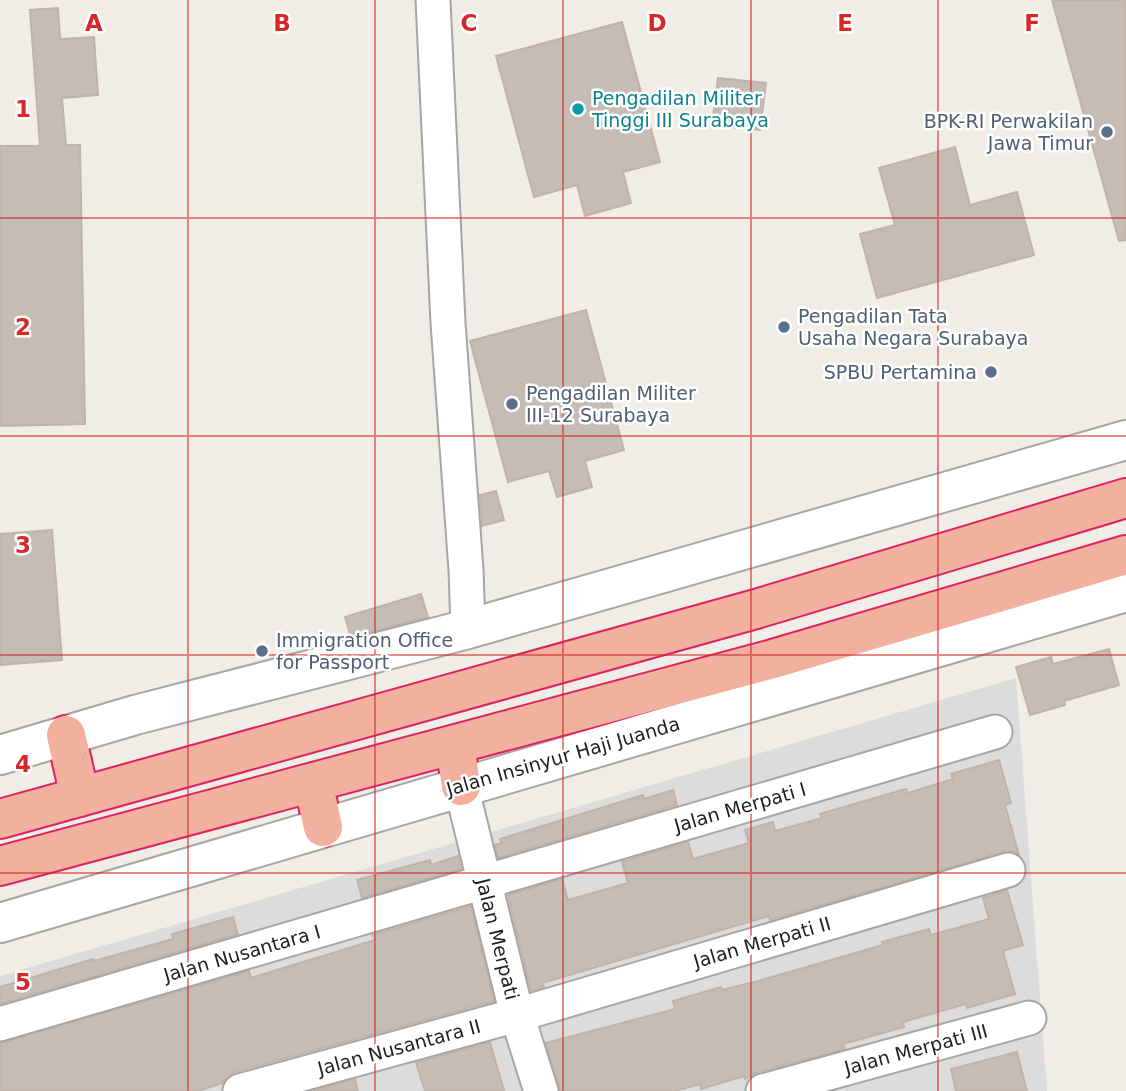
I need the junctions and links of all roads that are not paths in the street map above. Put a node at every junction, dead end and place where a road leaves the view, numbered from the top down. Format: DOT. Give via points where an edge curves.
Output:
graph roads {
  1 [pos="433,0"];
  2 [pos="1126,440"];
  3 [pos="1126,498"];
  4 [pos="1126,555"];
  5 [pos="1126,592"];
  6 [pos="468,629"];
  7 [pos="995,732"];
  8 [pos="66,735"];
  9 [pos="455,744"];
  10 [pos="0,755"];
  11 [pos="313,782"];
  12 [pos="461,786"];
  13 [pos="80,797"];
  14 [pos="0,819"];
  15 [pos="323,827"];
  16 [pos="0,866"];
  17 [pos="1008,870"];
  18 [pos="484,881"];
  19 [pos="0,923"];
  20 [pos="517,1015"];
  21 [pos="1029,1018"];
  22 [pos="0,1024"];
  23 [pos="240,1091"];
  24 [pos="541,1091"];
  25 [pos="763,1091"];
  1 -- 6 [label="street"];
  2 -- 6 [label="street"];
  3 -- 13 [label="highway" via="756,609"];
  4 -- 9 [label="highway, Jalan Insinyur Haji Juanda" via="773,659"];
  5 -- 12 [label="street, Jalan Insinyur Haji Juanda"];
  6 -- 8 [label="street"];
  7 -- 18 [label="street, Jalan Merpati I"];
  8 -- 10 [label="street"];
  8 -- 13 [label="highway"];
  9 -- 11 [label="highway, Jalan Insinyur Haji Juanda"];
  9 -- 12 [label="highway"];
  11 -- 15 [label="highway"];
  11 -- 16 [label="highway, Jalan Insinyur Haji Juanda"];
  12 -- 15 [label="street, Jalan Insinyur Haji Juanda"];
  12 -- 18 [label="street, Jalan Merpati"];
  13 -- 14 [label="highway"];
  15 -- 19 [label="street, Jalan Insinyur Haji Juanda"];
  17 -- 20 [label="street, Jalan Merpati II"];
  18 -- 20 [label="street, Jalan Merpati"];
  18 -- 22 [label="street, Jalan Nusantara I"];
  20 -- 23 [label="street, Jalan Nusantara II"];
  20 -- 24 [label="street, Jalan Merpati"];
  21 -- 25 [label="street, Jalan Merpati III"];
}
